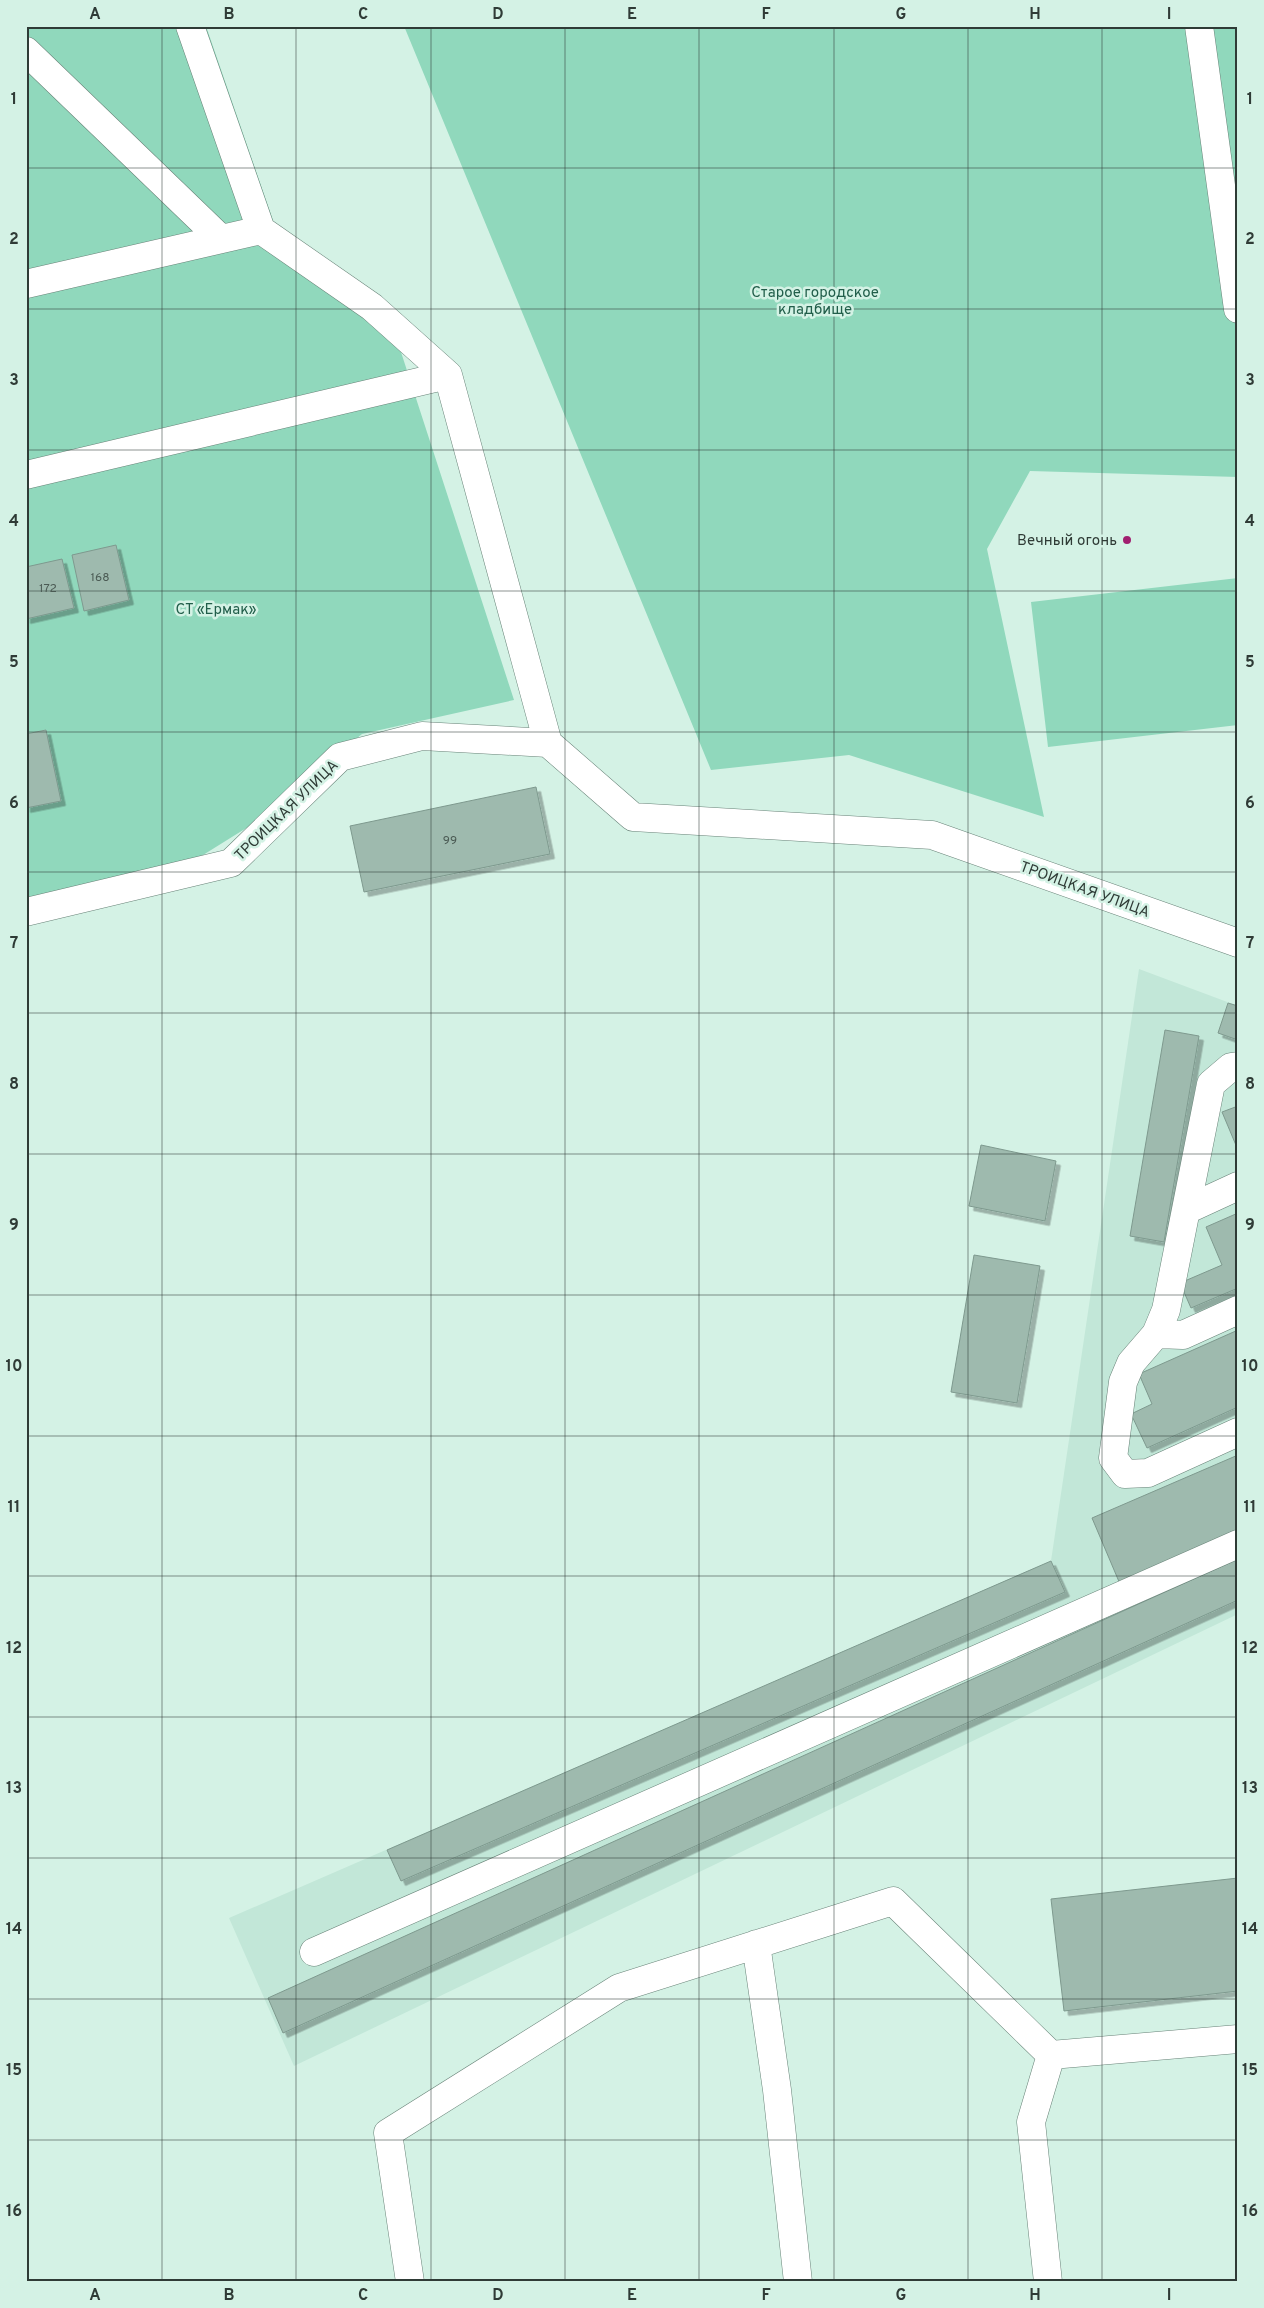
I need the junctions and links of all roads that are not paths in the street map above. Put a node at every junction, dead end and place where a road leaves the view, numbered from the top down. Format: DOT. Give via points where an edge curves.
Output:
graph roads {
  1 [pos="190,26"];
  2 [pos="1199,26"];
  3 [pos="26,51"];
  4 [pos="262,230"];
  5 [pos="220,239"];
  6 [pos="26,284"];
  7 [pos="1238,309"];
  8 [pos="448,375"];
  9 [pos="26,475"];
  10 [pos="548,743"];
  11 [pos="26,912"];
  12 [pos="1238,943"];
  13 [pos="1238,1066"];
  14 [pos="1238,1186"];
  15 [pos="1186,1210"];
  16 [pos="1238,1310"];
  17 [pos="1156,1334"];
  18 [pos="1238,1432"];
  19 [pos="1238,1544"];
  20 [pos="756,1944"];
  21 [pos="314,1952"];
  22 [pos="1238,2039"];
  23 [pos="1051,2055"];
  24 [pos="410,2282"];
  25 [pos="798,2282"];
  26 [pos="1048,2282"];
  1 -- 4 [label="street"];
  2 -- 7 [label="street"];
  3 -- 5 [label="street"];
  4 -- 5 [label="street"];
  4 -- 8 [label="street" via="372,307"];
  5 -- 6 [label="street"];
  8 -- 9 [label="street"];
  8 -- 10 [label="street"];
  10 -- 11 [label="street, ТРОИЦКАЯ УЛИЦА" via="422,736 340,758 231,863"];
  10 -- 12 [label="street, ТРОИЦКАЯ УЛИЦА" via="634,817 932,834"];
  13 -- 15 [label="street" via="1231,1067 1212,1084"];
  14 -- 15 [label="street"];
  15 -- 17 [label="street" via="1166,1310"];
  16 -- 17 [label="street" via="1183,1334"];
  17 -- 18 [label="street" via="1130,1363 1123,1382 1113,1458 1125,1474 1148,1473"];
  19 -- 21 [label="street"];
  20 -- 23 [label="street" via="893,1901"];
  20 -- 24 [label="street" via="619,1988 388,2133"];
  20 -- 25 [label="street" via="777,2090"];
  22 -- 23 [label="street"];
  23 -- 26 [label="street" via="1031,2122"];
}
